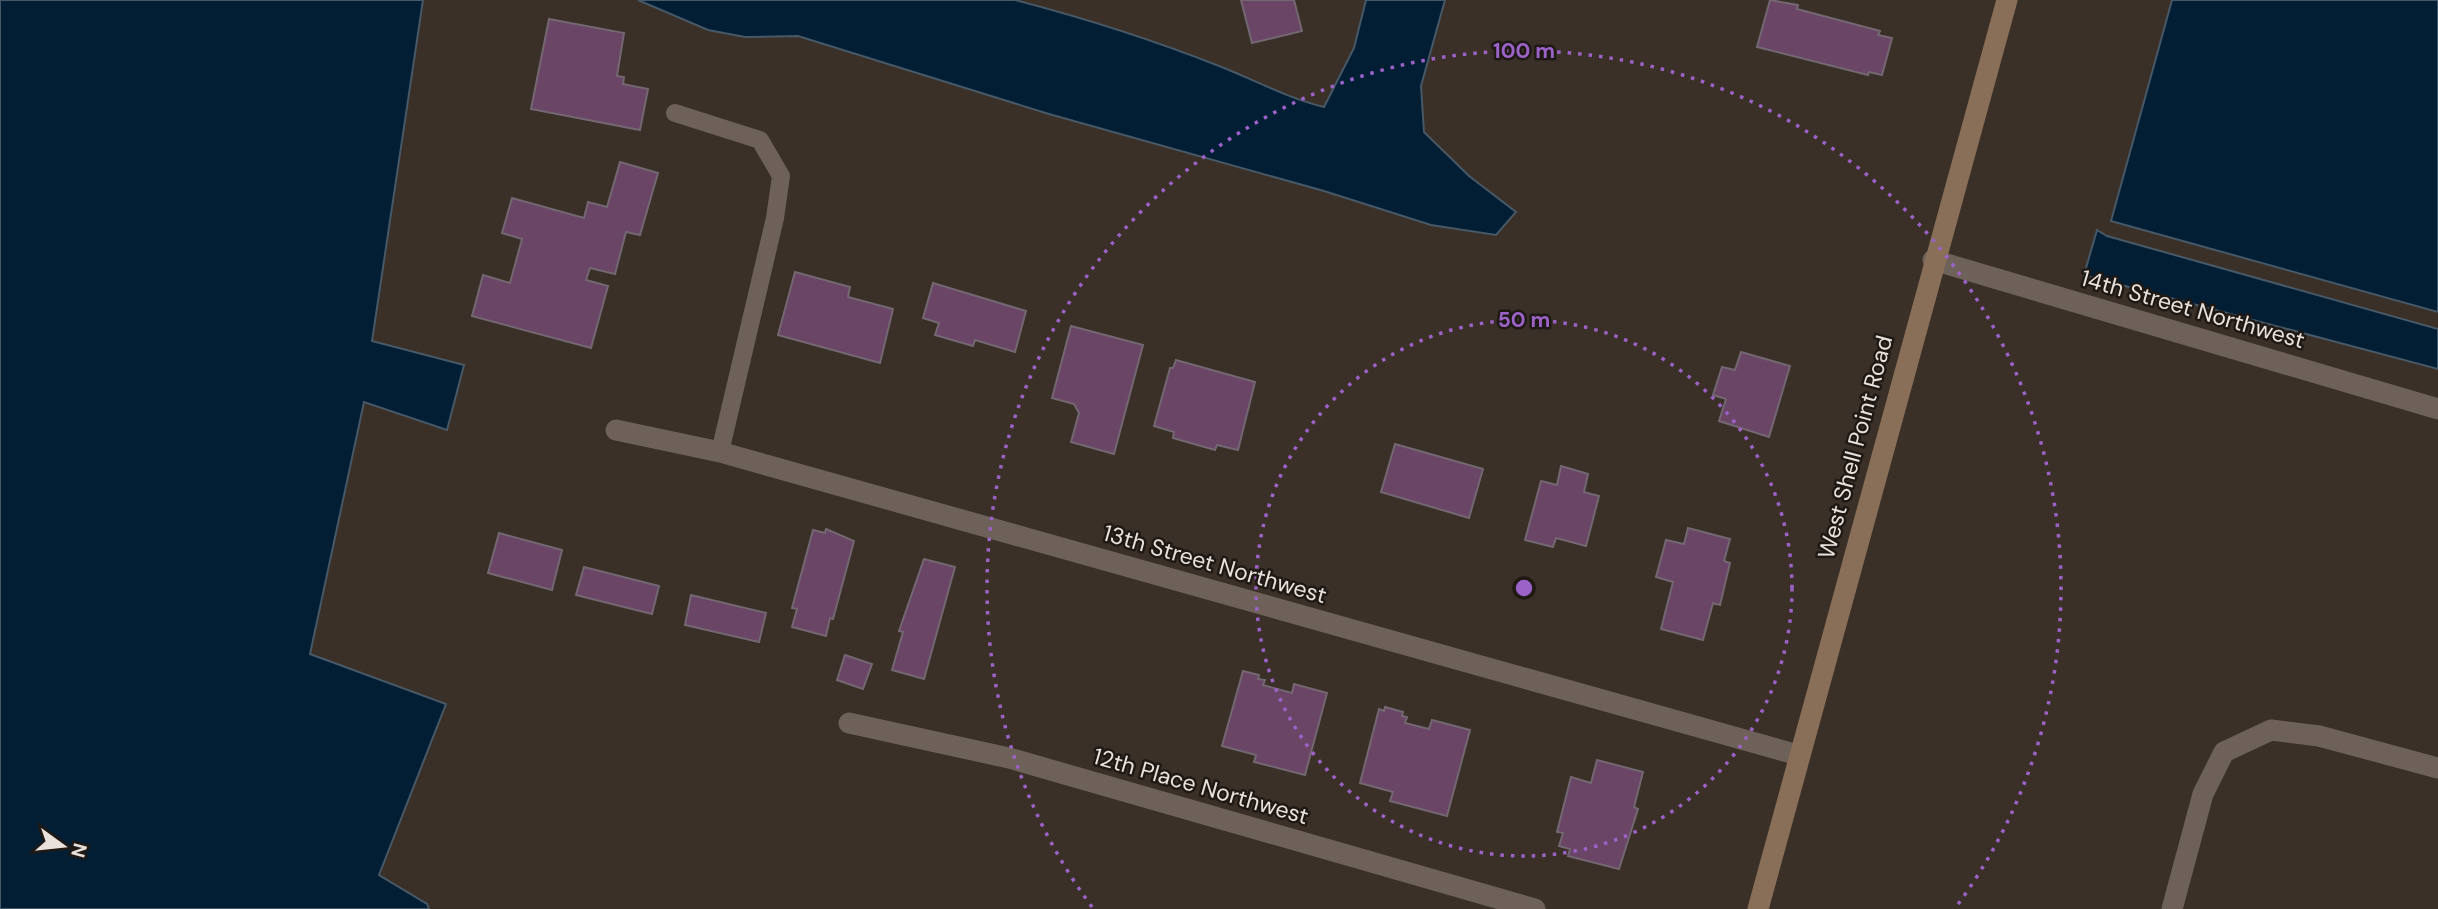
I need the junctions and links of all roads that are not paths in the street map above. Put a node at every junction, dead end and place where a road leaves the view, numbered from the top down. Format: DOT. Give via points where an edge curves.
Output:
graph roads {
  1 [pos="2007,0"];
  2 [pos="675,113"];
  3 [pos="1933,260"];
  4 [pos="2438,408"];
  5 [pos="616,430"];
  6 [pos="720,452"];
  7 [pos="849,723"];
  8 [pos="1798,755"];
  9 [pos="2438,768"];
  10 [pos="1535,909"];
  11 [pos="1758,909"];
  12 [pos="2172,909"];
  1 -- 3 [label="street, West Shell Point Road"];
  2 -- 6 [label="lane" via="760,140 781,176"];
  3 -- 4 [label="street, 14th Street Northwest"];
  3 -- 8 [label="street, West Shell Point Road"];
  5 -- 6 [label="street, 13th Street Northwest"];
  6 -- 8 [label="street, 13th Street Northwest"];
  7 -- 10 [label="street, 12th Place Northwest" via="1009,758"];
  8 -- 11 [label="street, West Shell Point Road"];
  9 -- 12 [label="street" via="2319,736 2271,730 2224,752 2203,794"];
}
